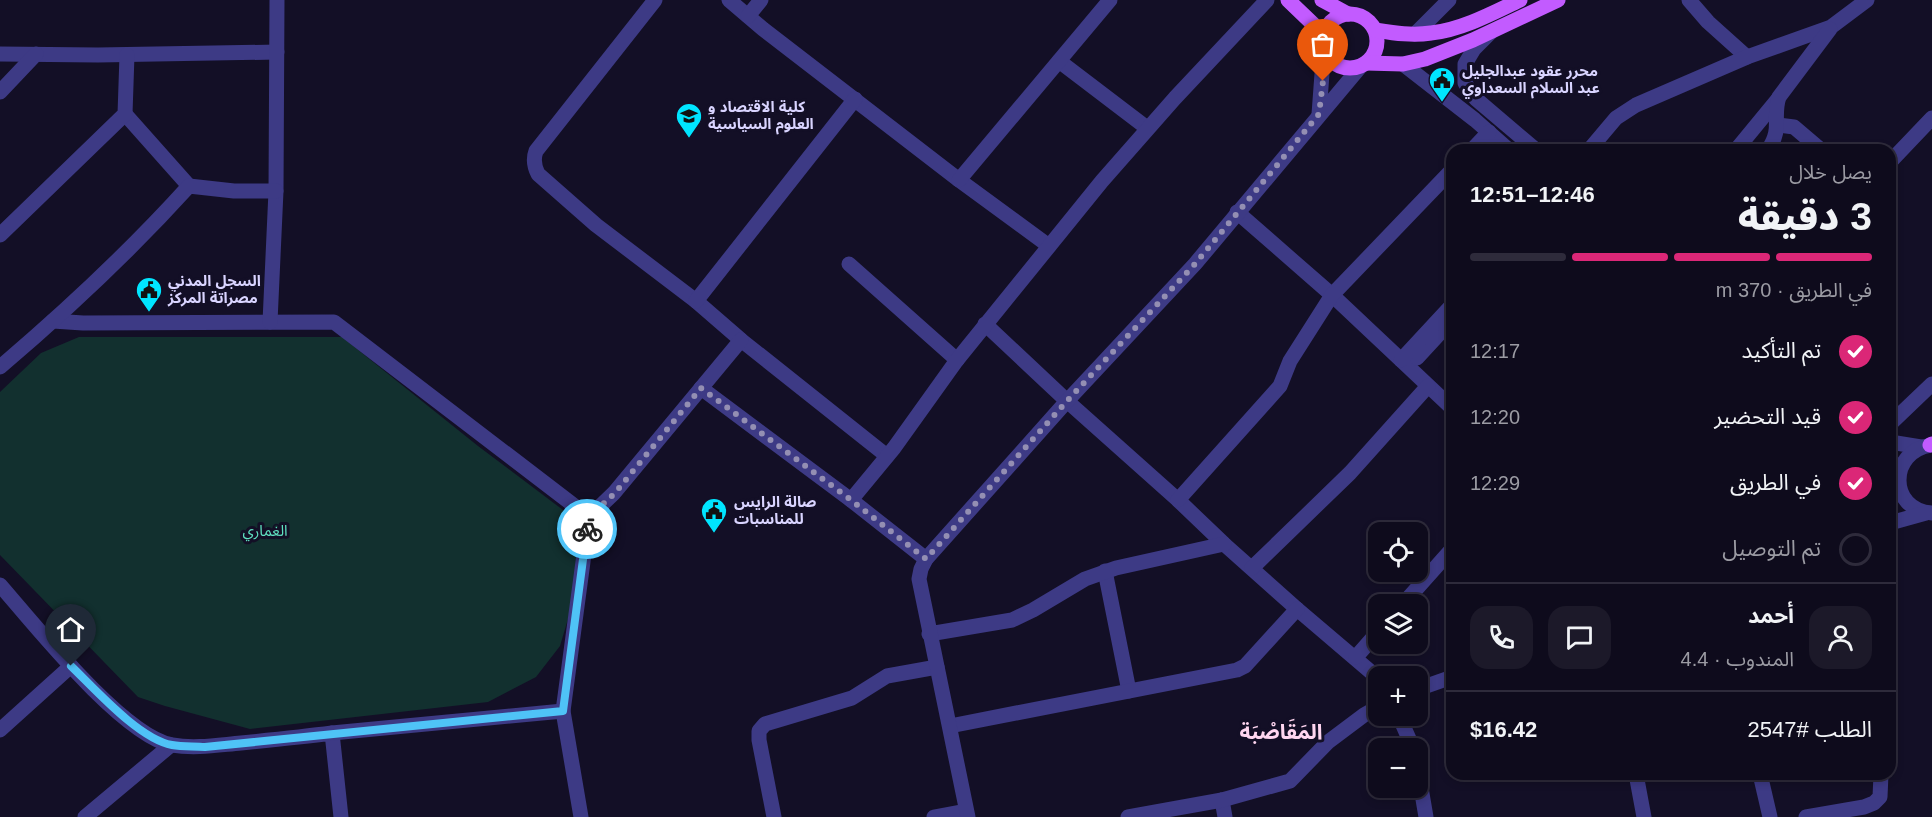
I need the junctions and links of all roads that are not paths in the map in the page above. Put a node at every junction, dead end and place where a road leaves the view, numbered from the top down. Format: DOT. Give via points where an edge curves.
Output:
graph roads {
  1 [pos="278,0"];
  2 [pos="655,0"];
  3 [pos="729,0"];
  4 [pos="761,0"];
  5 [pos="1110,0"];
  6 [pos="1267,0"];
  7 [pos="1288,0"];
  8 [pos="1322,0"];
  9 [pos="1449,0"];
  10 [pos="1520,0"];
  11 [pos="1558,0"];
  12 [pos="1689,0"];
  13 [pos="1867,0"];
  14 [pos="1348,14"];
  15 [pos="748,16"];
  16 [pos="1831,27"];
  17 [pos="1375,30"];
  18 [pos="1493,30"];
  19 [pos="1415,34"];
  20 [pos="1323,43"];
  21 [pos="277,52"];
  22 [pos="0,54"];
  23 [pos="36,54"];
  24 [pos="127,55"];
  25 [pos="1747,57"];
  26 [pos="1059,61"];
  27 [pos="1403,64"];
  28 [pos="1364,65"];
  29 [pos="0,92"];
  30 [pos="1779,97"];
  31 [pos="855,99"];
  32 [pos="125,114"];
  33 [pos="1319,114"];
  34 [pos="1932,118"];
  35 [pos="1778,125"];
  36 [pos="1148,128"];
  37 [pos="1489,132"];
  38 [pos="1478,144"];
  39 [pos="1502,144"];
  40 [pos="1529,144"];
  41 [pos="1594,144"];
  42 [pos="1741,144"];
  43 [pos="1771,144"];
  44 [pos="1814,144"];
  45 [pos="1896,156"];
  46 [pos="1446,176"];
  47 [pos="959,180"];
  48 [pos="189,186"];
  49 [pos="276,191"];
  50 [pos="1237,212"];
  51 [pos="0,235"];
  52 [pos="1049,246"];
  53 [pos="849,264"];
  54 [pos="1332,294"];
  55 [pos="696,301"];
  56 [pos="1446,312"];
  57 [pos="53,321"];
  58 [pos="270,322"];
  59 [pos="985,324"];
  60 [pos="1446,325"];
  61 [pos="741,340"];
  62 [pos="957,360"];
  63 [pos="1404,363"];
  64 [pos="0,367"];
  65 [pos="1932,384"];
  66 [pos="1428,386"];
  67 [pos="701,388"];
  68 [pos="1067,401"];
  69 [pos="1446,402"];
  70 [pos="1896,418"];
  71 [pos="1896,442"];
  72 [pos="1929,445"];
  73 [pos="887,456"];
  74 [pos="1896,492"];
  75 [pos="851,500"];
  76 [pos="1178,500"];
  77 [pos="1905,500"];
  78 [pos="1929,513"];
  79 [pos="589,517"];
  80 [pos="1896,521"];
  81 [pos="1224,544"];
  82 [pos="1446,556"];
  83 [pos="926,559"];
  84 [pos="1252,568"];
  85 [pos="1106,571"];
  86 [pos="0,585"];
  87 [pos="1411,594"];
  88 [pos="1297,609"];
  89 [pos="929,634"];
  90 [pos="1368,643"];
  91 [pos="1356,657"];
  92 [pos="71,666"];
  93 [pos="937,667"];
  94 [pos="1368,668"];
  95 [pos="1446,679"];
  96 [pos="1428,685"];
  97 [pos="1129,691"];
  98 [pos="563,711"];
  99 [pos="1368,713"];
  100 [pos="950,726"];
  101 [pos="0,730"];
  102 [pos="332,733"];
  103 [pos="171,745"];
  104 [pos="1637,780"];
  105 [pos="1761,780"];
  106 [pos="1881,780"];
  107 [pos="1423,798"];
  108 [pos="1222,800"];
  109 [pos="967,814"];
  110 [pos="85,817"];
  111 [pos="341,817"];
  112 [pos="582,817"];
  113 [pos="774,817"];
  114 [pos="934,817"];
  115 [pos="1128,817"];
  116 [pos="1225,817"];
  117 [pos="1426,817"];
  118 [pos="1644,817"];
  119 [pos="1770,817"];
  120 [pos="1806,817"];
  1 -- 21 [label="street"];
  2 -- 55 [label="street" via="536,151 534,163 538,174 596,225"];
  3 -- 15 [label="street"];
  4 -- 15 [label="street"];
  5 -- 26 [label="street"];
  6 -- 36 [label="street"];
  7 -- 20 [label="main road" via="1314,26"];
  8 -- 14 [label="main road"];
  9 -- 19 [label="street"];
  10 -- 19 [label="main road" via="1454,28"];
  11 -- 18 [label="main road"];
  12 -- 25 [label="street"];
  13 -- 16 [label="street"];
  14 -- 17 [label="main road" via="1361,16"];
  14 -- 20 [label="main road" via="1331,22"];
  15 -- 31 [label="street"];
  16 -- 25 [label="street"];
  16 -- 30 [label="street"];
  17 -- 19 [label="main road"];
  17 -- 28 [label="main road" via="1377,48"];
  18 -- 27 [label="main road"];
  18 -- 40 [label="street" via="1465,64 1465,83 1476,99"];
  20 -- 28 [label="main road" via="1331,61 1338,66"];
  20 -- 33 [label="street"];
  21 -- 24 [label="street"];
  21 -- 49 [label="street"];
  22 -- 23 [label="street"];
  23 -- 24 [label="street"];
  23 -- 29 [label="street"];
  24 -- 32 [label="street"];
  25 -- 41 [label="street" via="1632,107 1616,118"];
  26 -- 36 [label="street"];
  26 -- 47 [label="street"];
  27 -- 28 [label="main road"];
  27 -- 37 [label="street"];
  28 -- 33 [label="street"];
  30 -- 35 [label="street"];
  30 -- 42 [label="street"];
  31 -- 47 [label="street"];
  31 -- 55 [label="street"];
  32 -- 48 [label="street"];
  32 -- 51 [label="street"];
  33 -- 50 [label="street"];
  34 -- 45 [label="street"];
  35 -- 43 [label="street"];
  35 -- 44 [label="street" via="1794,127"];
  36 -- 52 [label="street"];
  37 -- 38 [label="street"];
  37 -- 39 [label="street"];
  46 -- 54 [label="street"];
  47 -- 52 [label="street"];
  48 -- 49 [label="street"];
  48 -- 57 [label="street"];
  49 -- 58 [label="street"];
  50 -- 54 [label="street"];
  50 -- 68 [label="street" via="1195,264"];
  52 -- 59 [label="street"];
  53 -- 62 [label="street"];
  54 -- 63 [label="street"];
  54 -- 76 [label="street" via="1290,360 1280,386"];
  55 -- 61 [label="street"];
  56 -- 63 [label="street"];
  57 -- 58 [label="street"];
  57 -- 64 [label="street"];
  58 -- 79 [label="street" via="334,322"];
  59 -- 62 [label="street"];
  59 -- 68 [label="street"];
  60 -- 63 [label="street"];
  61 -- 67 [label="street"];
  61 -- 73 [label="street"];
  62 -- 73 [label="street"];
  63 -- 66 [label="street"];
  65 -- 70 [label="street"];
  66 -- 69 [label="street"];
  66 -- 84 [label="street" via="1350,473"];
  67 -- 75 [label="street"];
  67 -- 79 [label="street" via="615,493"];
  68 -- 76 [label="street"];
  68 -- 83 [label="street"];
  71 -- 72 [label="street"];
  72 -- 77 [label="street" via="1912,452 1900,469 1898,480"];
  73 -- 75 [label="street"];
  74 -- 77 [label="street"];
  75 -- 83 [label="street"];
  76 -- 81 [label="street"];
  77 -- 78 [label="street"];
  78 -- 80 [label="street"];
  79 -- 98 [label="street"];
  81 -- 84 [label="street"];
  81 -- 85 [label="street"];
  82 -- 87 [label="street"];
  83 -- 89 [label="street" via="919,579"];
  84 -- 88 [label="street"];
  85 -- 89 [label="street" via="1084,579 1012,620"];
  85 -- 97 [label="street"];
  86 -- 92 [label="street"];
  88 -- 91 [label="street"];
  88 -- 97 [label="street" via="1237,670"];
  89 -- 93 [label="street"];
  90 -- 91 [label="street"];
  91 -- 94 [label="street"];
  92 -- 101 [label="street"];
  92 -- 103 [label="street" via="134,725"];
  93 -- 100 [label="street"];
  93 -- 113 [label="street" via="887,676 852,698 765,724 759,731 759,740"];
  95 -- 96 [label="street"];
  97 -- 100 [label="street"];
  98 -- 102 [label="street"];
  98 -- 112 [label="street"];
  99 -- 108 [label="street" via="1329,742 1290,781"];
  100 -- 109 [label="street"];
  102 -- 103 [label="street" via="205,747"];
  102 -- 111 [label="street"];
  103 -- 110 [label="street"];
  104 -- 118 [label="street"];
  105 -- 119 [label="street"];
  106 -- 120 [label="street" via="1881,797 1874,803"];
  107 -- 117 [label="street"];
  108 -- 115 [label="street"];
  108 -- 116 [label="street"];
  109 -- 114 [label="street"];
}
